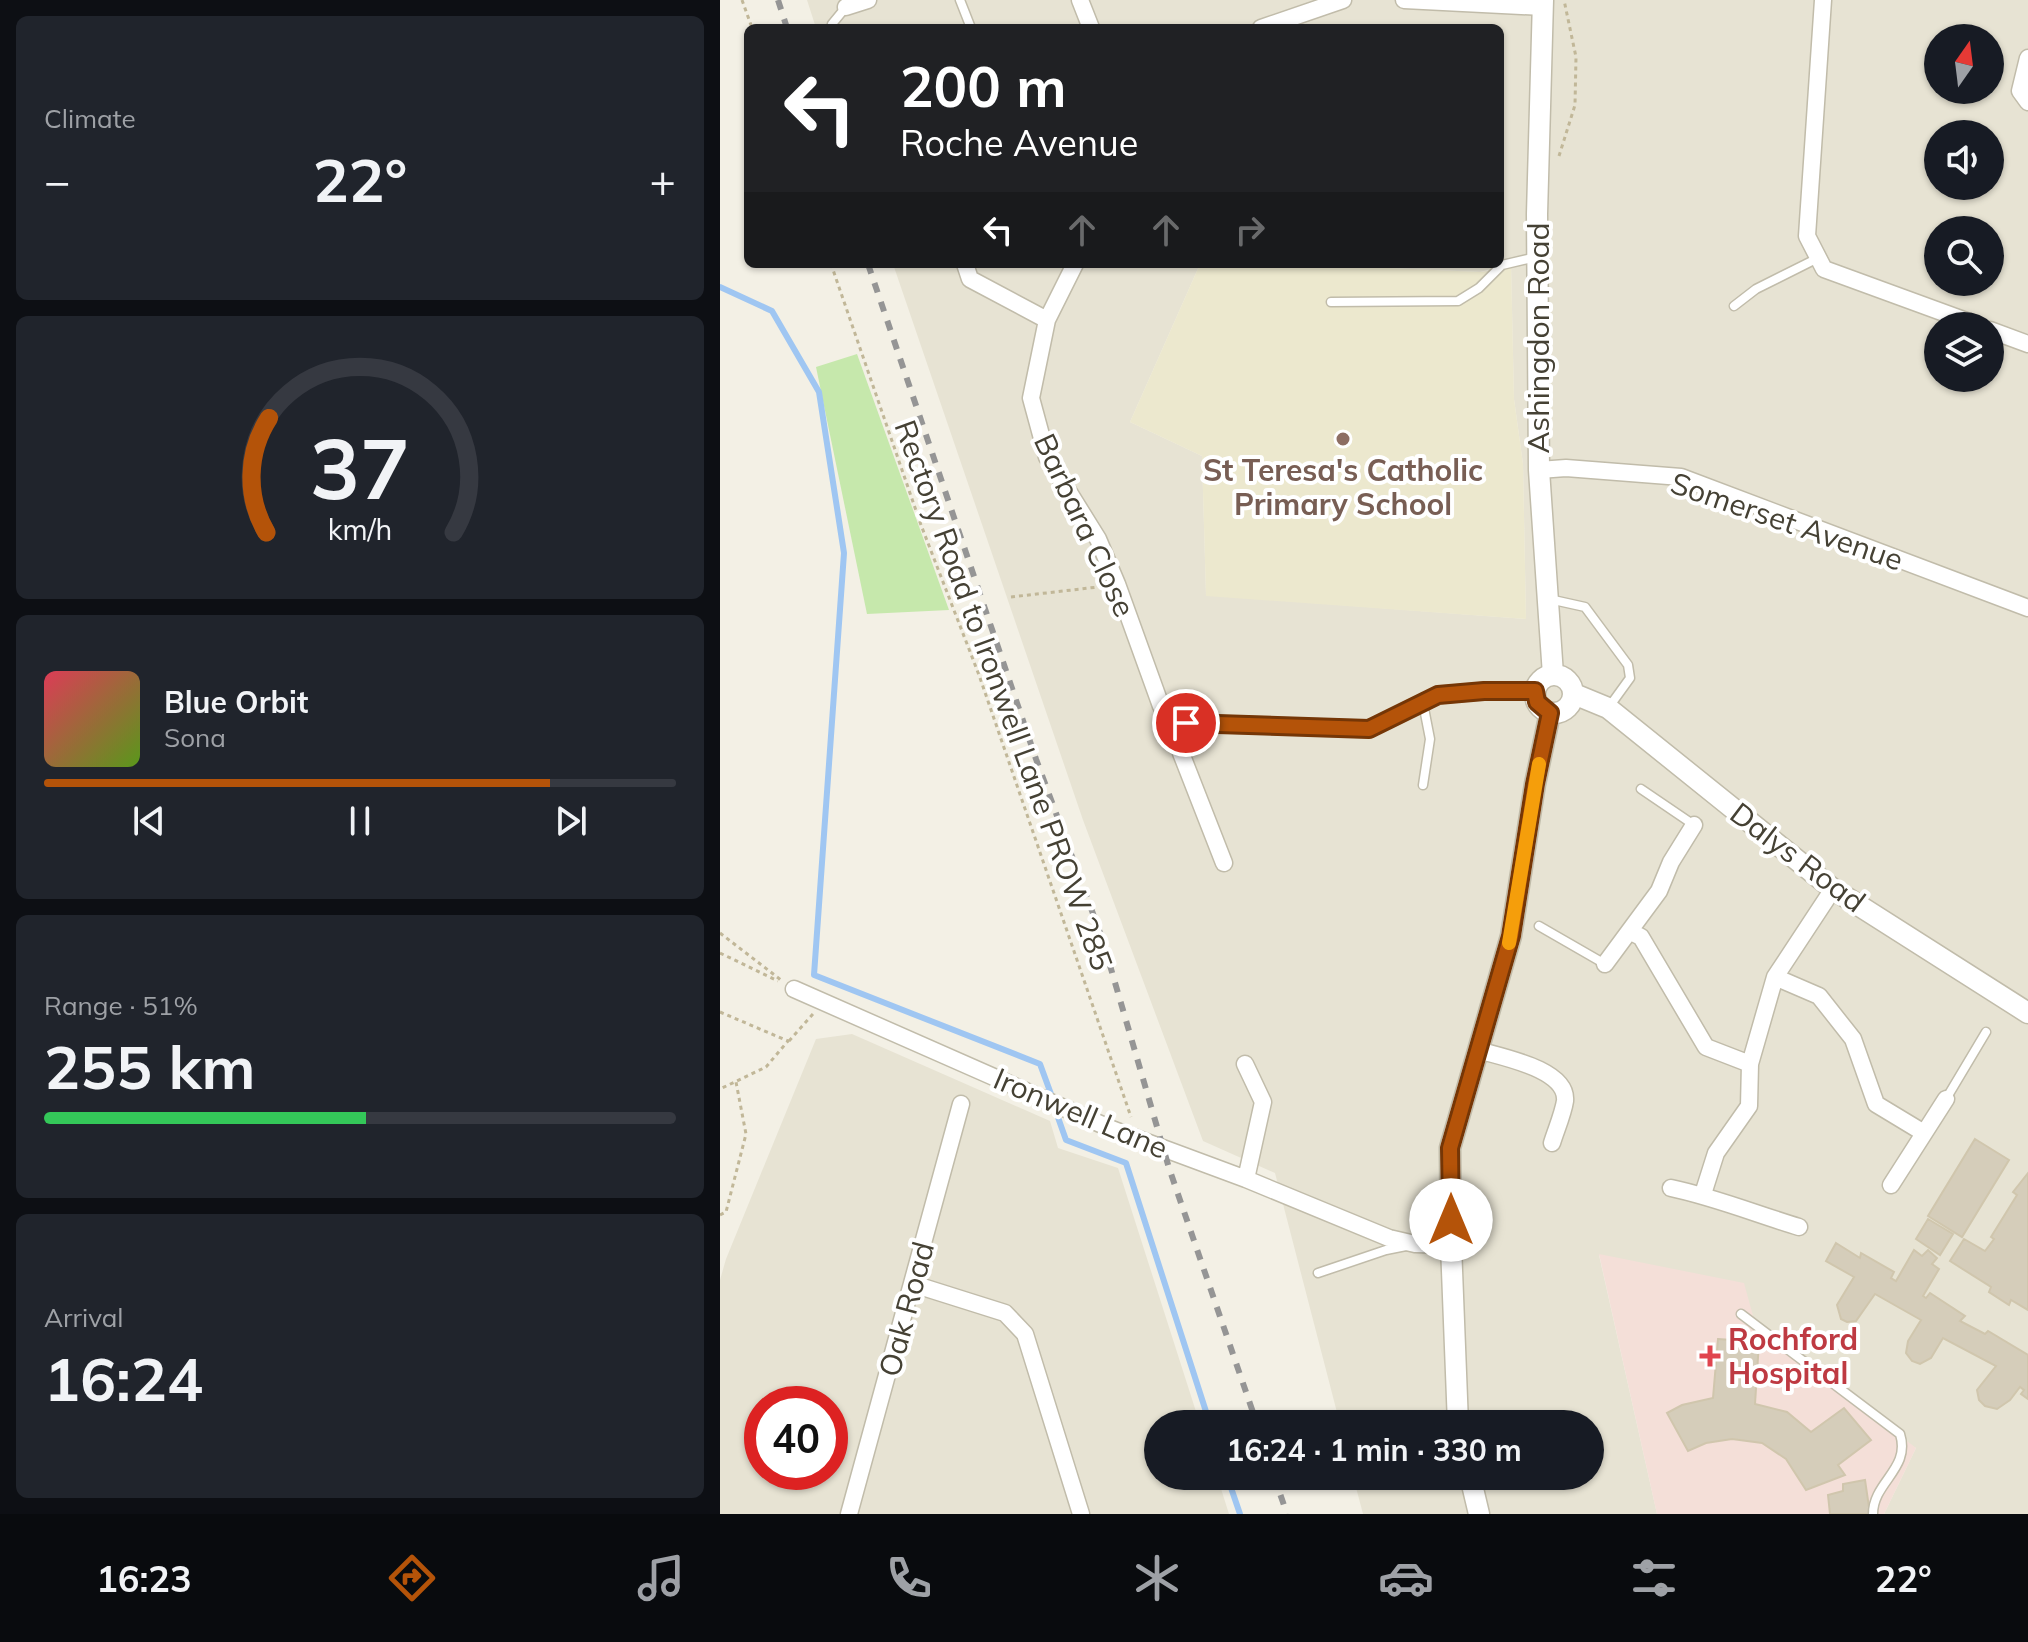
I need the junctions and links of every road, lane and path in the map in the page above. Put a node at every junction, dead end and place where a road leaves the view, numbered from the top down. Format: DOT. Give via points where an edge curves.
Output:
graph roads {
  1 [pos="742,0"];
  2 [pos="868,0"];
  3 [pos="960,0"];
  4 [pos="1080,0"];
  5 [pos="1343,0"];
  6 [pos="1404,0"];
  7 [pos="1564,0"];
  8 [pos="1823,0"];
  9 [pos="1543,4"];
  10 [pos="1314,5"];
  11 [pos="846,7"];
  12 [pos="751,24"];
  13 [pos="832,24"];
  14 [pos="969,24"];
  15 [pos="1089,24"];
  16 [pos="1270,24"];
  17 [pos="2028,58"];
  18 [pos="2028,102"];
  19 [pos="1557,162"];
  20 [pos="1537,257"];
  21 [pos="1818,257"];
  22 [pos="1504,265"];
  23 [pos="832,268"];
  24 [pos="966,268"];
  25 [pos="1073,268"];
  26 [pos="1499,268"];
  27 [pos="1331,302"];
  28 [pos="1734,306"];
  29 [pos="1942,312"];
  30 [pos="1047,320"];
  31 [pos="2004,335"];
  32 [pos="2028,344"];
  33 [pos="1539,470"];
  34 [pos="1117,584"];
  35 [pos="1011,597"];
  36 [pos="1548,599"];
  37 [pos="2028,608"];
  38 [pos="1553,675"];
  39 [pos="1535,691"];
  40 [pos="1574,694"];
  41 [pos="1423,703"];
  42 [pos="1608,708"];
  43 [pos="1550,713"];
  44 [pos="1186,723"];
  45 [pos="1423,785"];
  46 [pos="1641,789"];
  47 [pos="1694,825"];
  48 [pos="1224,863"];
  49 [pos="1833,889"];
  50 [pos="1539,926"];
  51 [pos="1631,932"];
  52 [pos="720,933"];
  53 [pos="720,953"];
  54 [pos="1605,964"];
  55 [pos="1775,977"];
  56 [pos="794,989"];
  57 [pos="720,1012"];
  58 [pos="2028,1013"];
  59 [pos="810,1017"];
  60 [pos="1986,1032"];
  61 [pos="788,1041"];
  62 [pos="1478,1050"];
  63 [pos="1245,1064"];
  64 [pos="1750,1064"];
  65 [pos="736,1082"];
  66 [pos="720,1089"];
  67 [pos="1946,1099"];
  68 [pos="961,1104"];
  69 [pos="1924,1133"];
  70 [pos="1139,1139"];
  71 [pos="1552,1143"];
  72 [pos="1246,1179"];
  73 [pos="1891,1185"];
  74 [pos="1671,1188"];
  75 [pos="1703,1194"];
  76 [pos="720,1215"];
  77 [pos="1799,1227"];
  78 [pos="1415,1244"];
  79 [pos="1451,1245"];
  80 [pos="1318,1273"];
  81 [pos="913,1284"];
  82 [pos="1741,1314"];
  83 [pos="1457,1410"];
  84 [pos="1473,1490"];
  85 [pos="849,1514"];
  86 [pos="1081,1514"];
  87 [pos="1479,1514"];
  88 [pos="1873,1514"];
  1 -- 12 [label="path"];
  2 -- 11 [label="street"];
  3 -- 14 [label="lane"];
  4 -- 15 [label="street"];
  5 -- 10 [label="street"];
  6 -- 9 [label="street"];
  7 -- 19 [label="path" via="1576,57 1575,105"];
  8 -- 21 [label="street" via="1807,236"];
  9 -- 20 [label="street, Ashingdon Road"];
  10 -- 16 [label="street"];
  11 -- 13 [label="lane"];
  17 -- 18 [label="street" via="2020,91"];
  20 -- 22 [label="lane"];
  20 -- 33 [label="street, Ashingdon Road"];
  21 -- 28 [label="lane"];
  21 -- 29 [label="street" via="1824,269"];
  23 -- 70 [label="path, Rectory Road to Ironwell Lane PROW 285"];
  24 -- 30 [label="street" via="970,279"];
  25 -- 30 [label="street, Barbara Close"];
  26 -- 27 [label="lane" via="1458,301"];
  30 -- 34 [label="street, Barbara Close" via="1031,398 1047,457 1098,539"];
  31 -- 32 [label="street"];
  33 -- 36 [label="street, Ashingdon Road"];
  33 -- 37 [label="street, Somerset Avenue" via="1681,477"];
  34 -- 35 [label="path"];
  34 -- 44 [label="street, Barbara Close" via="1161,706"];
  36 -- 38 [label="street, Ashingdon Road"];
  36 -- 42 [label="lane" via="1585,607 1628,665 1630,678"];
  38 -- 39 [label="street" via="1541,680"];
  38 -- 40 [label="street" via="1570,682"];
  39 -- 41 [label="street" via="1438,695"];
  39 -- 43 [label="street" via="1537,702"];
  40 -- 42 [label="street, Dalys Road"];
  40 -- 43 [label="street" via="1566,709"];
  41 -- 44 [label="street" via="1369,729"];
  41 -- 45 [label="lane" via="1430,739"];
  42 -- 49 [label="street, Dalys Road"];
  43 -- 62 [label="street" via="1511,936"];
  44 -- 48 [label="street" via="1181,753"];
  46 -- 47 [label="lane"];
  47 -- 51 [label="street"];
  49 -- 55 [label="street"];
  49 -- 58 [label="street, Dalys Road"];
  50 -- 54 [label="lane"];
  51 -- 54 [label="street"];
  51 -- 64 [label="street" via="1641,937 1706,1047"];
  52 -- 56 [label="path"];
  53 -- 56 [label="path"];
  55 -- 64 [label="street"];
  55 -- 69 [label="street" via="1819,996 1853,1039 1876,1104"];
  56 -- 70 [label="street, Ironwell Lane"];
  57 -- 61 [label="path"];
  59 -- 61 [label="path"];
  60 -- 67 [label="lane"];
  61 -- 65 [label="path" via="766,1067"];
  62 -- 71 [label="street" via="1557,1080 1565,1099"];
  62 -- 79 [label="street" via="1450,1148"];
  63 -- 72 [label="street" via="1263,1102"];
  64 -- 75 [label="street" via="1749,1106 1716,1153"];
  65 -- 66 [label="path"];
  65 -- 76 [label="path" via="746,1134 726,1212"];
  67 -- 69 [label="street"];
  68 -- 81 [label="street, Oak Road"];
  69 -- 73 [label="street"];
  70 -- 72 [label="street, Ironwell Lane"];
  72 -- 78 [label="street, Ironwell Lane"];
  74 -- 75 [label="street"];
  75 -- 77 [label="street"];
  78 -- 79 [label="street, Ironwell Lane"];
  78 -- 80 [label="lane"];
  79 -- 83 [label="street"];
  81 -- 85 [label="street, Oak Road"];
  81 -- 86 [label="street" via="1005,1313 1025,1334"];
  82 -- 88 [label="lane" via="1900,1434 1902,1456 1879,1492"];
  84 -- 87 [label="street"];
}
